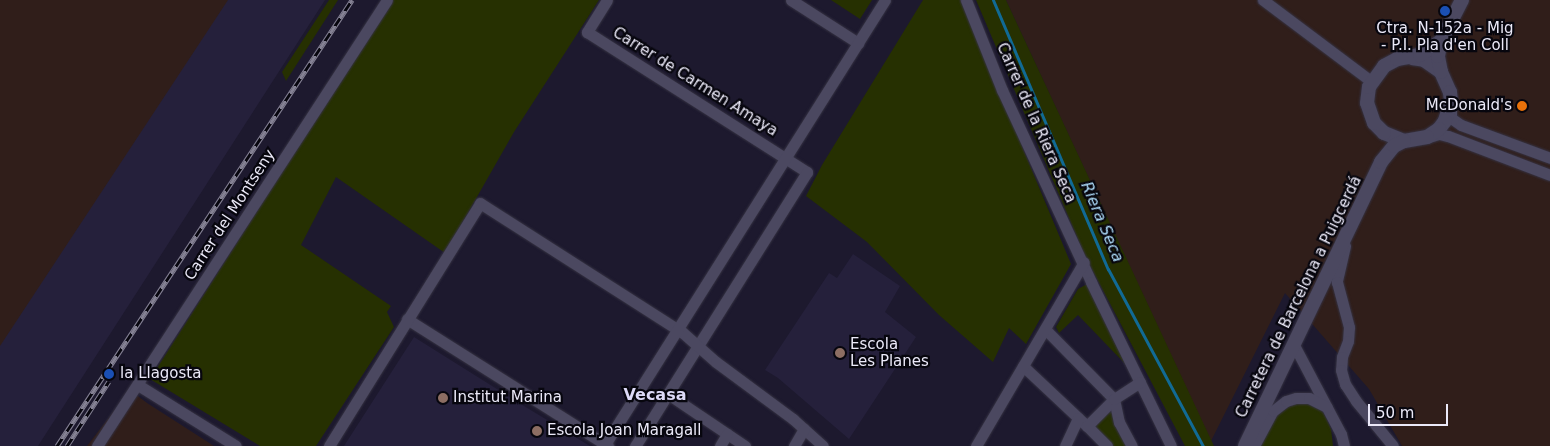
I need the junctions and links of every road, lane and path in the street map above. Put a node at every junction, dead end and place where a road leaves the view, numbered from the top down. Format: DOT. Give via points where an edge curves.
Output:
graph roads {
  1 [pos="387,0"];
  2 [pos="608,0"];
  3 [pos="791,0"];
  4 [pos="885,0"];
  5 [pos="966,0"];
  6 [pos="1263,0"];
  7 [pos="1462,0"];
  8 [pos="1441,41"];
  9 [pos="858,43"];
  10 [pos="1412,58"];
  11 [pos="1441,72"];
  12 [pos="1371,81"];
  13 [pos="1451,102"];
  14 [pos="1379,129"];
  15 [pos="1427,137"];
  16 [pos="1404,141"];
  17 [pos="786,158"];
  18 [pos="1550,158"];
  19 [pos="1381,162"];
  20 [pos="1550,175"];
  21 [pos="1349,231"];
  22 [pos="1084,262"];
  23 [pos="407,319"];
  24 [pos="678,329"];
  25 [pos="1045,329"];
  26 [pos="698,345"];
  27 [pos="1294,345"];
  28 [pos="1024,366"];
  29 [pos="1140,382"];
  30 [pos="138,385"];
  31 [pos="668,394"];
  32 [pos="1114,400"];
  33 [pos="1328,407"];
  34 [pos="1082,422"];
  35 [pos="804,429"];
  36 [pos="727,434"];
  37 [pos="606,445"];
  38 [pos="97,446"];
  39 [pos="236,446"];
  40 [pos="329,446"];
  41 [pos="636,446"];
  42 [pos="720,446"];
  43 [pos="745,446"];
  44 [pos="794,446"];
  45 [pos="823,446"];
  46 [pos="976,446"];
  47 [pos="1064,446"];
  48 [pos="1107,446"];
  49 [pos="1132,446"];
  50 [pos="1171,446"];
  51 [pos="1245,446"];
  52 [pos="1254,446"];
  53 [pos="1344,446"];
  54 [pos="1393,446"];
  1 -- 30 [label="street, Carrer del Montseny"];
  2 -- 17 [label="street, Carrer de Carmen Amaya" via="587,32"];
  3 -- 9 [label="street"];
  4 -- 9 [label="street"];
  5 -- 22 [label="street, Carrer de la Riera Seca" via="1002,90"];
  6 -- 12 [label="street"];
  7 -- 8 [label="main road"];
  8 -- 10 [label="main road"];
  8 -- 11 [label="main road" via="1438,56"];
  9 -- 17 [label="street"];
  10 -- 11 [label="main road" via="1424,60"];
  10 -- 12 [label="main road" via="1398,59 1384,66"];
  11 -- 13 [label="main road"];
  12 -- 14 [label="main road" via="1367,103 1371,118"];
  13 -- 15 [label="main road" via="1445,121"];
  13 -- 18 [label="street" via="1451,118 1456,122"];
  14 -- 16 [label="main road"];
  14 -- 19 [label="main road, Carretera de Barcelona a Puigcerdá"];
  15 -- 16 [label="main road"];
  15 -- 20 [label="street" via="1448,136"];
  16 -- 19 [label="main road, Carretera de Barcelona a Puigcerdá" via="1394,146"];
  17 -- 24 [label="street"];
  17 -- 26 [label="street, Carrer de Carmen Amaya" via="807,172"];
  19 -- 21 [label="main road, Carretera de Barcelona a Puigcerdá"];
  21 -- 27 [label="main road, Carretera de Barcelona a Puigcerdá"];
  21 -- 54 [label="street" via="1337,282 1349,327 1341,370 1356,401"];
  22 -- 25 [label="street"];
  22 -- 29 [label="street, Carrer de la Riera Seca"];
  23 -- 24 [label="street" via="480,204"];
  23 -- 37 [label="street"];
  23 -- 40 [label="street"];
  24 -- 26 [label="street"];
  24 -- 37 [label="street"];
  25 -- 28 [label="street"];
  25 -- 32 [label="street"];
  26 -- 31 [label="street"];
  26 -- 35 [label="street"];
  27 -- 33 [label="street"];
  27 -- 51 [label="main road, Carretera de Barcelona a Puigcerdá"];
  28 -- 34 [label="street"];
  28 -- 46 [label="street"];
  29 -- 32 [label="street"];
  29 -- 50 [label="street, Carrer de la Riera Seca"];
  30 -- 38 [label="street, Carrer del Montseny"];
  30 -- 39 [label="street"];
  31 -- 36 [label="street"];
  31 -- 41 [label="street"];
  32 -- 34 [label="street"];
  32 -- 49 [label="street" via="1119,422"];
  33 -- 52 [label="street" via="1309,398 1286,401 1273,411"];
  33 -- 53 [label="street"];
  34 -- 47 [label="street"];
  34 -- 48 [label="street"];
  35 -- 44 [label="street"];
  35 -- 45 [label="street"];
  36 -- 42 [label="street"];
  36 -- 43 [label="street"];
}
